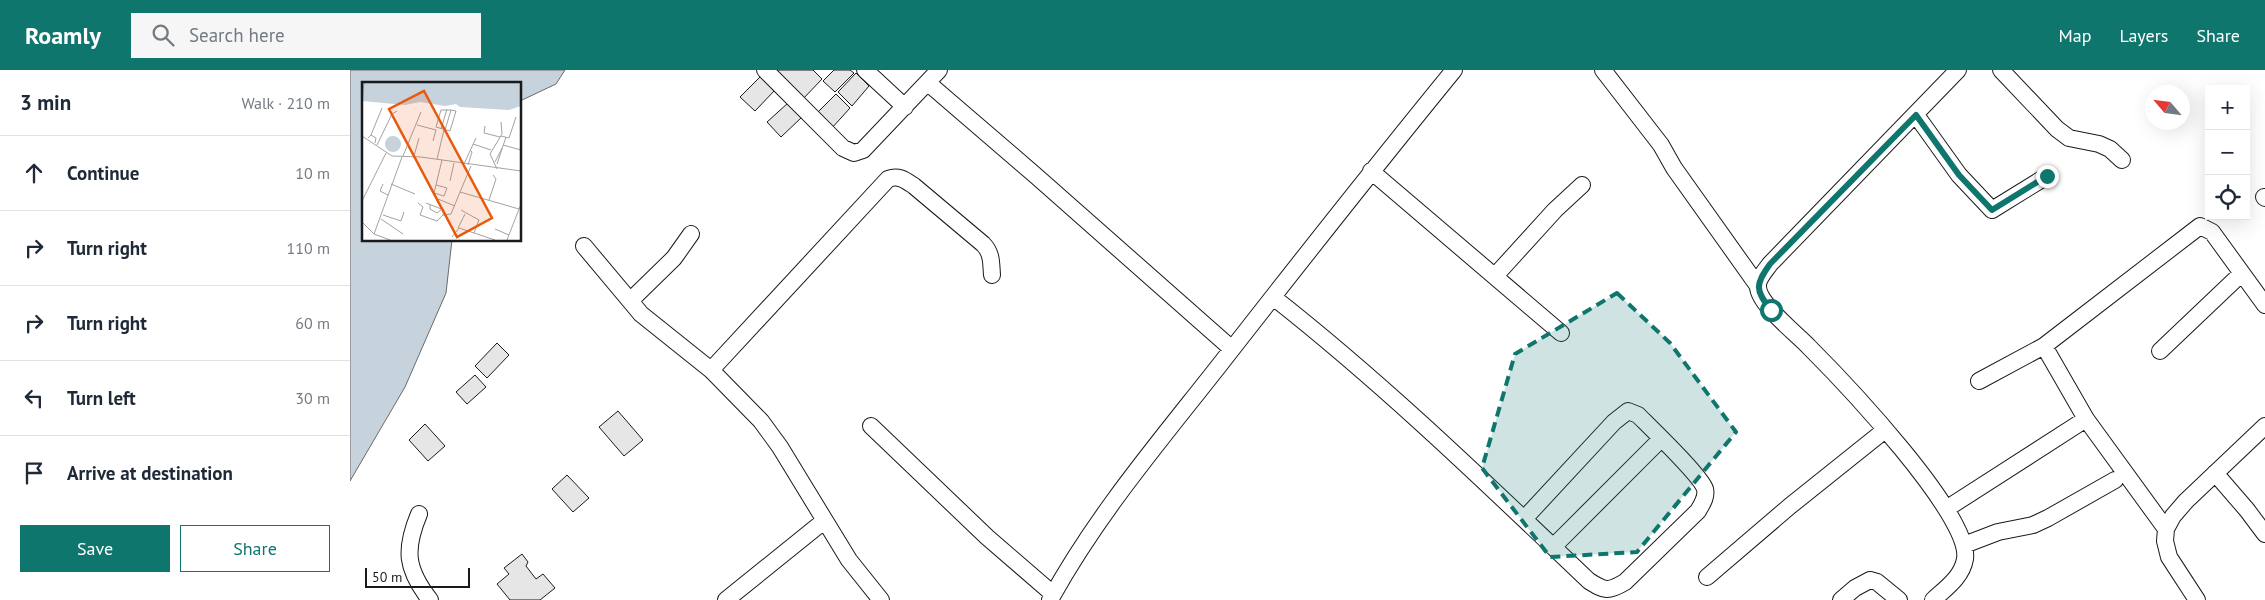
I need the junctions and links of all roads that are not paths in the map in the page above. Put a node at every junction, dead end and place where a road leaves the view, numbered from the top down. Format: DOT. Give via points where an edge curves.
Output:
graph roads {
  1 [pos="765,70"];
  2 [pos="865,70"];
  3 [pos="939,70"];
  4 [pos="1454,70"];
  5 [pos="1603,70"];
  6 [pos="1958,70"];
  7 [pos="2001,70"];
  8 [pos="928,84"];
  9 [pos="904,107"];
  10 [pos="1916,115"];
  11 [pos="2122,160"];
  12 [pos="1372,171"];
  13 [pos="2047,176"];
  14 [pos="1582,185"];
  15 [pos="691,234"];
  16 [pos="584,246"];
  17 [pos="2241,274"];
  18 [pos="992,275"];
  19 [pos="1495,276"];
  20 [pos="1758,286"];
  21 [pos="1273,298"];
  22 [pos="630,301"];
  23 [pos="2265,306"];
  24 [pos="1562,332"];
  25 [pos="2044,346"];
  26 [pos="1232,349"];
  27 [pos="2160,351"];
  28 [pos="711,370"];
  29 [pos="1979,381"];
  30 [pos="2086,418"];
  31 [pos="871,426"];
  32 [pos="2265,426"];
  33 [pos="1885,430"];
  34 [pos="1661,439"];
  35 [pos="2215,473"];
  36 [pos="2116,480"];
  37 [pos="1946,509"];
  38 [pos="419,514"];
  39 [pos="1524,519"];
  40 [pos="824,521"];
  41 [pos="2166,530"];
  42 [pos="2265,534"];
  43 [pos="1964,545"];
  44 [pos="1553,547"];
  45 [pos="1708,577"];
  46 [pos="1051,597"];
  47 [pos="430,600"];
  48 [pos="726,600"];
  49 [pos="881,600"];
  50 [pos="1841,600"];
  51 [pos="1900,600"];
  52 [pos="1933,600"];
  53 [pos="2197,600"];
  1 -- 9 [label="street" via="843,148 854,153 863,150"];
  2 -- 9 [label="street"];
  3 -- 8 [label="street"];
  4 -- 12 [label="street"];
  5 -- 20 [label="street" via="1661,145"];
  6 -- 10 [label="street"];
  7 -- 11 [label="street" via="2057,130 2069,138 2110,149"];
  8 -- 9 [label="street"];
  8 -- 26 [label="street"];
  10 -- 13 [label="street" via="1959,175 1992,210"];
  10 -- 20 [label="street" via="1770,264"];
  12 -- 19 [label="street"];
  12 -- 21 [label="street"];
  14 -- 19 [label="street"];
  15 -- 22 [label="street" via="674,258"];
  16 -- 22 [label="street"];
  17 -- 23 [label="street"];
  17 -- 25 [label="street" via="2212,232 2200,226"];
  17 -- 27 [label="street"];
  18 -- 28 [label="street" via="989,250 914,186 895,176 888,179"];
  19 -- 24 [label="street"];
  20 -- 33 [label="street" via="1760,296 1771,310 1810,347"];
  21 -- 26 [label="street"];
  21 -- 39 [label="street" via="1404,406"];
  22 -- 28 [label="street"];
  25 -- 29 [label="street"];
  25 -- 30 [label="street"];
  26 -- 46 [label="street" via="1100,520"];
  28 -- 40 [label="street" via="741,399 780,448"];
  30 -- 37 [label="street"];
  30 -- 41 [label="street"];
  31 -- 46 [label="street"];
  32 -- 35 [label="street"];
  33 -- 37 [label="street"];
  33 -- 45 [label="street"];
  34 -- 39 [label="street" via="1638,415 1628,411"];
  34 -- 44 [label="street"];
  34 -- 44 [label="street" via="1706,490 1698,511 1613,590 1602,589 1589,581"];
  35 -- 41 [label="street" via="2173,516"];
  35 -- 42 [label="street"];
  36 -- 43 [label="street" via="2048,518"];
  37 -- 43 [label="street"];
  38 -- 47 [label="street" via="408,550 410,568"];
  39 -- 44 [label="street"];
  40 -- 48 [label="street"];
  40 -- 49 [label="street" via="849,560"];
  41 -- 53 [label="street" via="2169,557"];
  43 -- 52 [label="street" via="1965,558 1961,570"];
  50 -- 51 [label="street" via="1870,580"];
}
